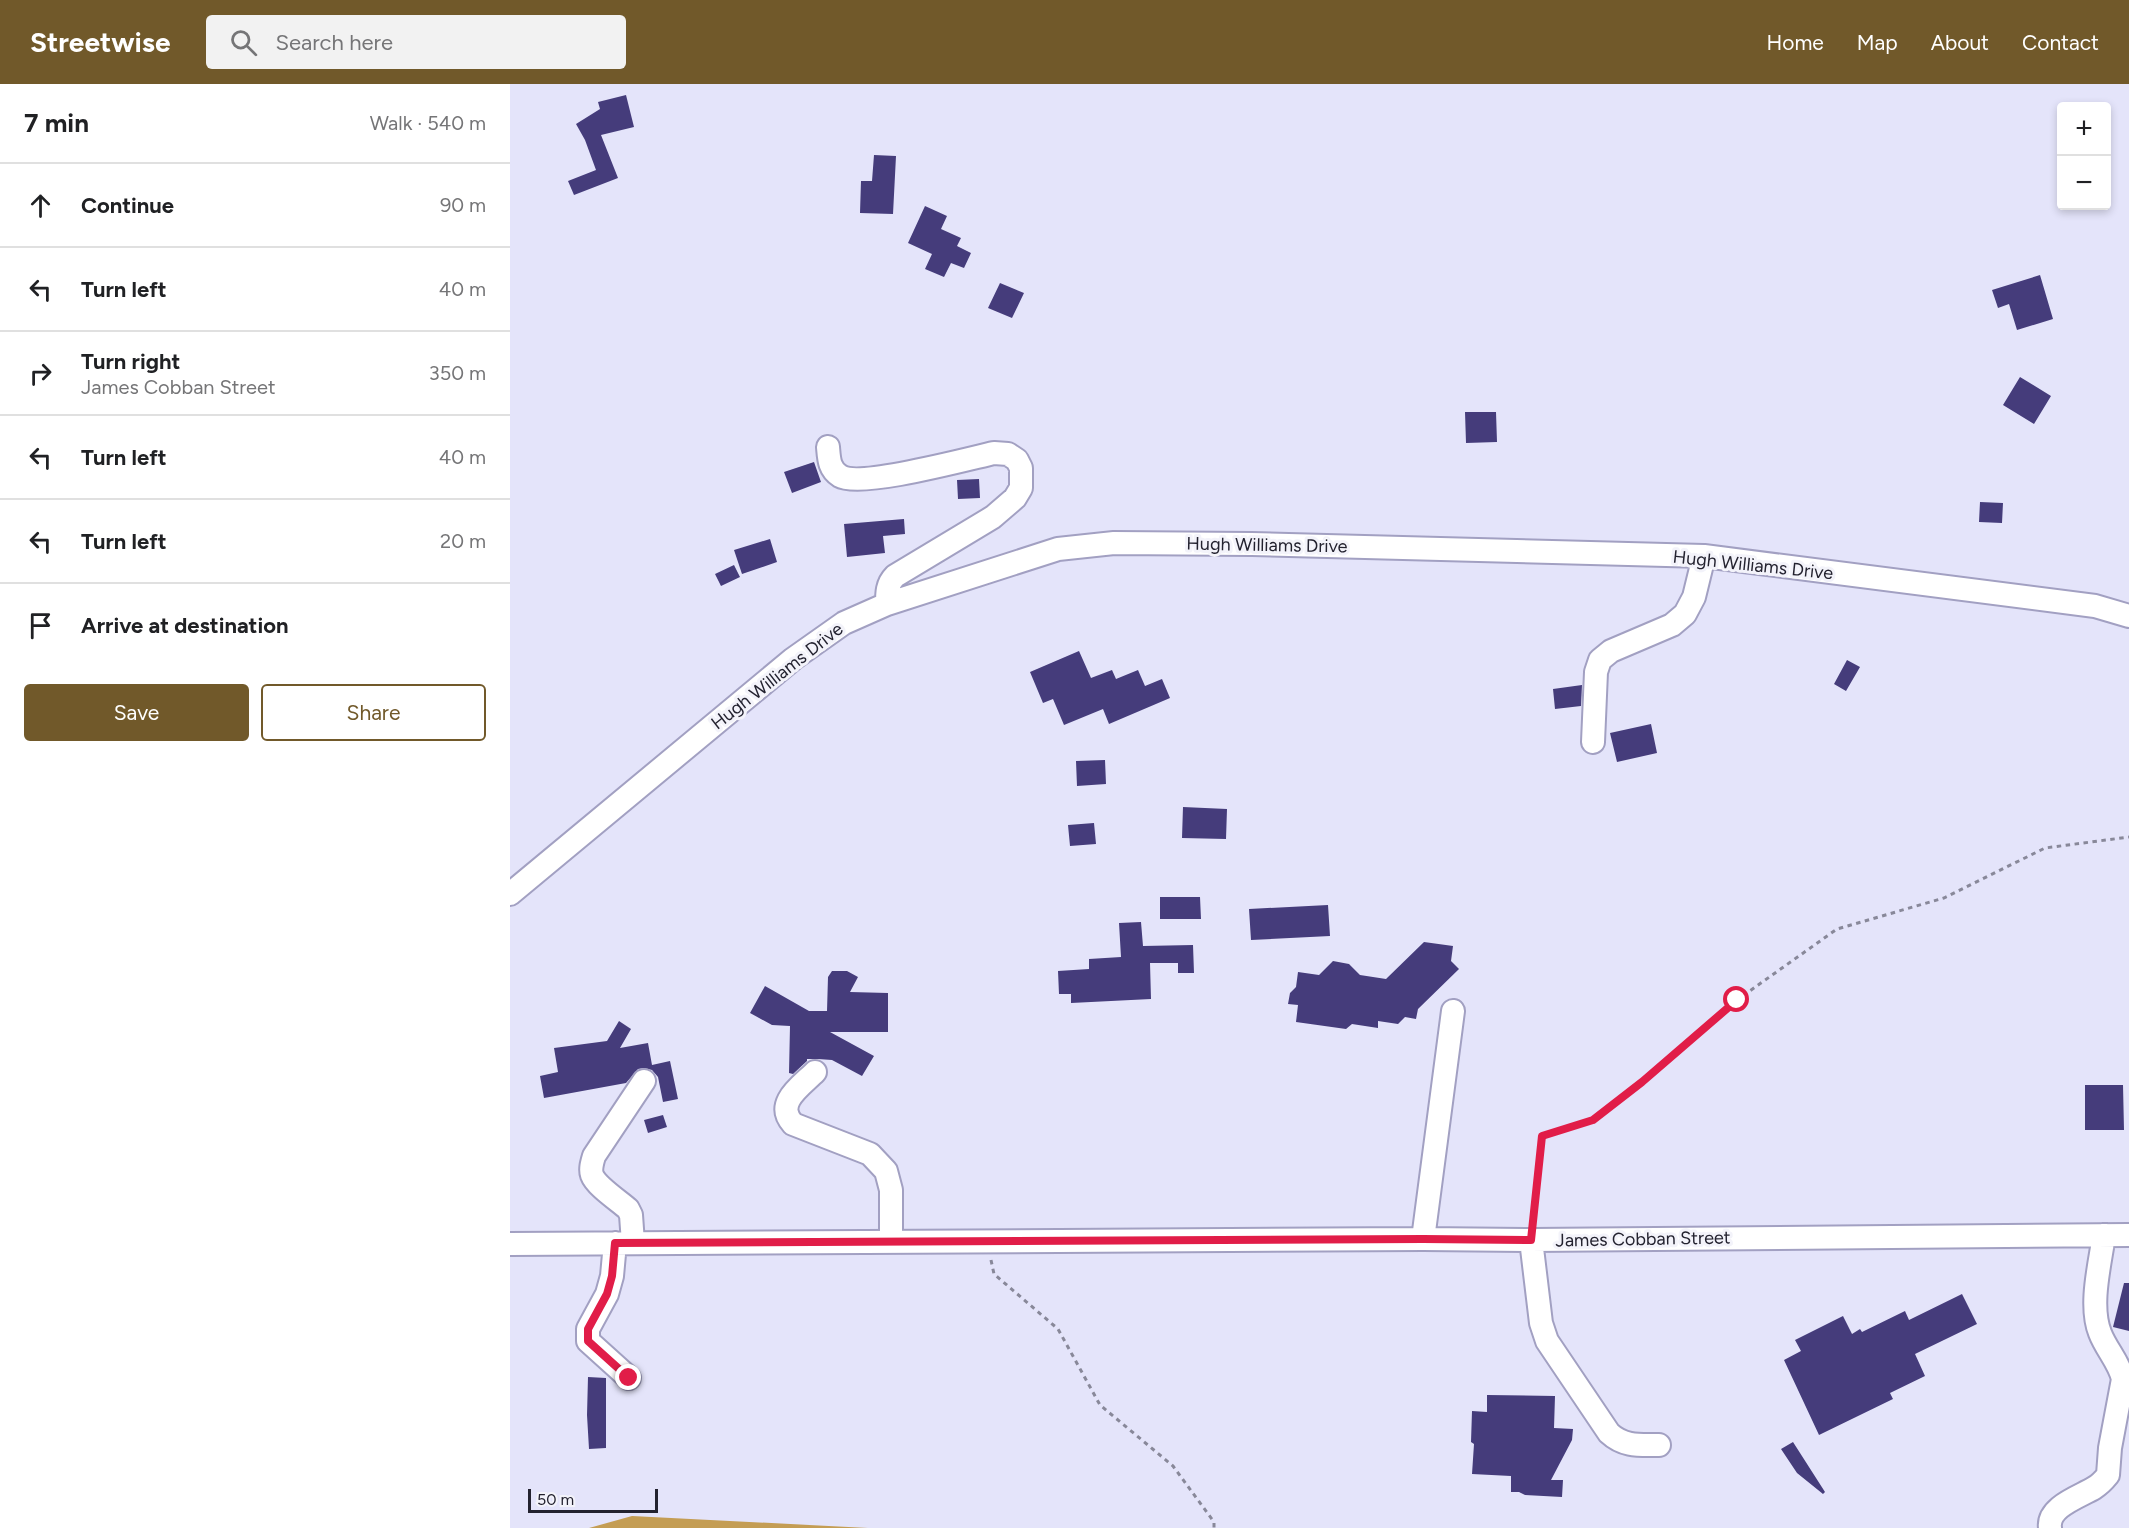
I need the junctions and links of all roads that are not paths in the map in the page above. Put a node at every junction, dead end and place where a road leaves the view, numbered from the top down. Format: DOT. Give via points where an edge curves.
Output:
graph roads {
  1 [pos="828,447"];
  2 [pos="1704,556"];
  3 [pos="886,604"];
  4 [pos="2129,615"];
  5 [pos="1593,742"];
  6 [pos="510,894"];
  7 [pos="1453,1011"];
  8 [pos="815,1072"];
  9 [pos="644,1081"];
  10 [pos="2129,1234"];
  11 [pos="2104,1235"];
  12 [pos="1423,1239"];
  13 [pos="1531,1240"];
  14 [pos="891,1242"];
  15 [pos="624,1243"];
  16 [pos="510,1244"];
  17 [pos="629,1378"];
  18 [pos="1659,1445"];
  19 [pos="2050,1528"];
  1 -- 3 [label="street" via="833,471 857,480 994,453 1008,454 1021,468 1021,488 1015,498 993,517 895,576 890,581"];
  2 -- 3 [label="street, Hugh Williams Drive" via="1114,543 1058,549"];
  2 -- 4 [label="street, Hugh Williams Drive" via="2095,606"];
  2 -- 5 [label="street" via="1694,597 1685,614 1672,625 1599,660"];
  3 -- 6 [label="street, Hugh Williams Drive" via="844,623 793,659"];
  7 -- 12 [label="street"];
  8 -- 14 [label="street" via="789,1098 786,1117 793,1124 870,1154 886,1171 891,1190"];
  9 -- 15 [label="street" via="591,1166 596,1181 631,1215"];
  10 -- 11 [label="street, James Cobban Street"];
  11 -- 13 [label="street, James Cobban Street"];
  11 -- 19 [label="street" via="2096,1323 2123,1379 2108,1475 2096,1487 2056,1511"];
  12 -- 13 [label="street, James Cobban Street"];
  12 -- 14 [label="street, James Cobban Street"];
  13 -- 18 [label="street" via="1541,1323 1547,1341 1613,1437 1629,1445"];
  14 -- 15 [label="street, James Cobban Street"];
  15 -- 16 [label="street, James Cobban Street"];
  15 -- 17 [label="street" via="607,1294 586,1335"];
}
